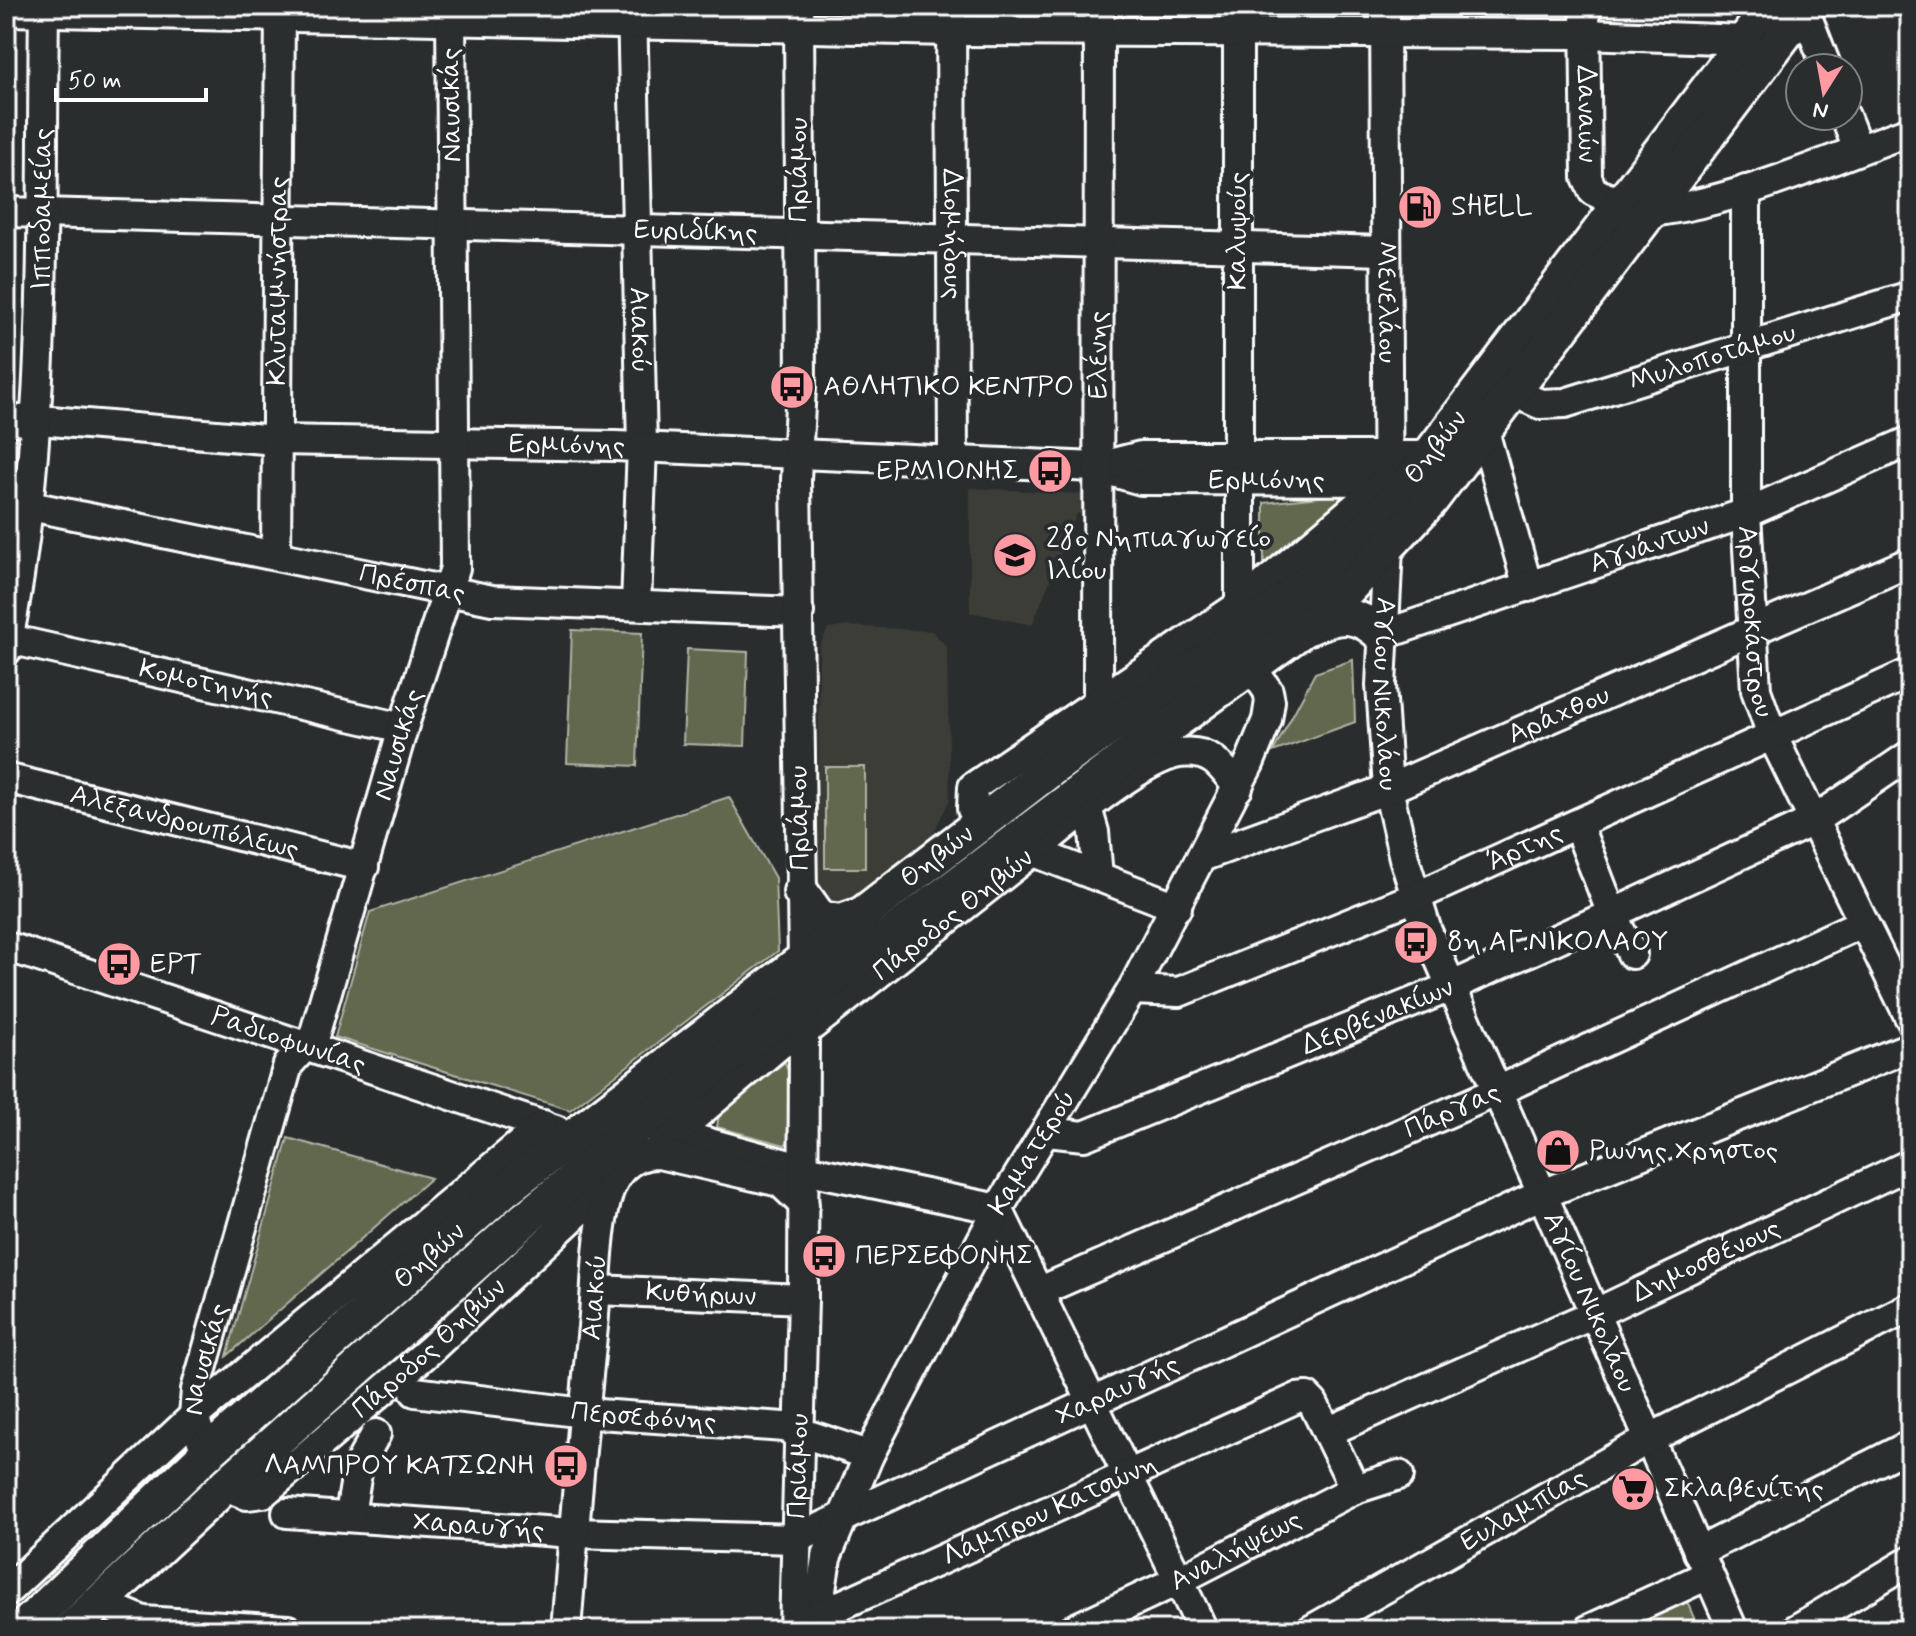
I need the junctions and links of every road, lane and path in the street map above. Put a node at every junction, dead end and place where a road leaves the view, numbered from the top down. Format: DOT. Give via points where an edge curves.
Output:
graph roads {
  1 [pos="1385,6"];
  2 [pos="1585,6"];
  3 [pos="1794,7"];
  4 [pos="44,9"];
  5 [pos="280,10"];
  6 [pos="6,11"];
  7 [pos="451,13"];
  8 [pos="632,16"];
  9 [pos="799,17"];
  10 [pos="951,19"];
  11 [pos="1099,19"];
  12 [pos="1238,19"];
  13 [pos="1385,34"];
  14 [pos="1585,34"];
  15 [pos="1745,40"];
  16 [pos="1818,52"];
  17 [pos="1910,131"];
  18 [pos="1851,132"];
  19 [pos="1858,149"];
  20 [pos="1746,190"];
  21 [pos="1635,208"];
  22 [pos="6,212"];
  23 [pos="40,214"];
  24 [pos="277,220"];
  25 [pos="454,226"];
  26 [pos="639,230"];
  27 [pos="799,236"];
  28 [pos="949,239"];
  29 [pos="1099,243"];
  30 [pos="1239,249"];
  31 [pos="1385,251"];
  32 [pos="1910,296"];
  33 [pos="1746,347"];
  34 [pos="1514,392"];
  35 [pos="19,418"];
  36 [pos="1484,431"];
  37 [pos="276,440"];
  38 [pos="1910,441"];
  39 [pos="453,442"];
  40 [pos="642,447"];
  41 [pos="798,453"];
  42 [pos="953,462"];
  43 [pos="1096,467"];
  44 [pos="1239,468"];
  45 [pos="1405,480"];
  46 [pos="30,506"];
  47 [pos="1746,513"];
  48 [pos="1388,548"];
  49 [pos="276,555"];
  50 [pos="1910,562"];
  51 [pos="1528,587"];
  52 [pos="448,594"];
  53 [pos="636,605"];
  54 [pos="1240,605"];
  55 [pos="799,612"];
  56 [pos="1302,630"];
  57 [pos="1752,631"];
  58 [pos="1382,635"];
  59 [pos="7,645"];
  60 [pos="1252,668"];
  61 [pos="1910,673"];
  62 [pos="1098,703"];
  63 [pos="403,728"];
  64 [pos="1772,735"];
  65 [pos="1910,755"];
  66 [pos="6,778"];
  67 [pos="1238,788"];
  68 [pos="1388,789"];
  69 [pos="1087,808"];
  70 [pos="1813,821"];
  71 [pos="981,824"];
  72 [pos="1578,826"];
  73 [pos="1022,848"];
  74 [pos="1204,856"];
  75 [pos="364,867"];
  76 [pos="1098,876"];
  77 [pos="801,892"];
  78 [pos="1415,897"];
  79 [pos="1177,907"];
  80 [pos="869,913"];
  81 [pos="1612,914"];
  82 [pos="1862,923"];
  83 [pos="6,946"];
  84 [pos="1632,954"];
  85 [pos="804,963"];
  86 [pos="1451,987"];
  87 [pos="1132,990"];
  88 [pos="804,1016"];
  89 [pos="1910,1018"];
  90 [pos="304,1046"];
  91 [pos="1910,1047"];
  92 [pos="1497,1091"];
  93 [pos="640,1124"];
  94 [pos="558,1130"];
  95 [pos="1047,1132"];
  96 [pos="675,1133"];
  97 [pos="1910,1164"];
  98 [pos="804,1169"];
  99 [pos="1542,1194"];
  100 [pos="804,1205"];
  101 [pos="998,1209"];
  102 [pos="597,1290"];
  103 [pos="1038,1292"];
  104 [pos="803,1299"];
  105 [pos="1910,1307"];
  106 [pos="1594,1314"];
  107 [pos="415,1392"];
  108 [pos="1093,1404"];
  109 [pos="584,1413"];
  110 [pos="194,1416"];
  111 [pos="798,1430"];
  112 [pos="1327,1432"];
  113 [pos="376,1434"];
  114 [pos="1649,1439"];
  115 [pos="1910,1445"];
  116 [pos="206,1454"];
  117 [pos="869,1455"];
  118 [pos="1399,1475"];
  119 [pos="1129,1477"];
  120 [pos="1355,1489"];
  121 [pos="287,1513"];
  122 [pos="350,1515"];
  123 [pos="845,1515"];
  124 [pos="573,1533"];
  125 [pos="796,1539"];
  126 [pos="1910,1561"];
  127 [pos="1703,1563"];
  128 [pos="1179,1580"];
  129 [pos="6,1592"];
  130 [pos="105,1599"];
  131 [pos="802,1624"];
  132 [pos="21,1630"];
  133 [pos="70,1630"];
  134 [pos="288,1630"];
  135 [pos="566,1630"];
  136 [pos="1072,1630"];
  137 [pos="1203,1630"];
  138 [pos="1311,1630"];
  139 [pos="1588,1630"];
  140 [pos="1733,1630"];
  141 [pos="1795,1630"];
  1 -- 13 [label="street, Μενελάου"];
  2 -- 14 [label="street, Δαναών"];
  3 -- 15 [label="main road, Θηβών"];
  3 -- 16 [label="street"];
  3 -- 21 [label="main road, Θηβών"];
  4 -- 5 [label="street"];
  4 -- 6 [label="street"];
  4 -- 23 [label="street, Ιπποδαμείας"];
  5 -- 7 [label="street"];
  5 -- 24 [label="street, Κλυταιμνήστρας"];
  7 -- 8 [label="street"];
  7 -- 25 [label="street, Ναυσικάς"];
  8 -- 9 [label="street"];
  8 -- 26 [label="street, Αιακού"];
  9 -- 10 [label="street"];
  9 -- 27 [label="street, Πριάμου"];
  10 -- 11 [label="street"];
  10 -- 28 [label="street, Διομήδους"];
  11 -- 12 [label="street"];
  11 -- 29 [label="street, Ελένης"];
  12 -- 13 [label="street"];
  12 -- 30 [label="street, Καλυψούς"];
  13 -- 14 [label="street"];
  13 -- 31 [label="street, Μενελάου"];
  14 -- 15 [label="street"];
  14 -- 21 [label="street, Δαναών" via="1587,178 1593,191"];
  15 -- 21 [label="main road, Θηβών"];
  17 -- 19 [label="street"];
  18 -- 19 [label="street"];
  19 -- 20 [label="street"];
  20 -- 21 [label="street" via="1680,208"];
  20 -- 33 [label="street, Αργυροκάστρου"];
  21 -- 34 [label="main road, Θηβών"];
  21 -- 45 [label="main road, Θηβών"];
  22 -- 23 [label="street, Ευριδίκης"];
  23 -- 24 [label="street, Ευριδίκης"];
  23 -- 35 [label="street, Ιπποδαμείας"];
  24 -- 25 [label="street, Ευριδίκης"];
  24 -- 37 [label="street, Κλυταιμνήστρας"];
  25 -- 26 [label="street, Ευριδίκης"];
  25 -- 39 [label="street, Ναυσικάς"];
  26 -- 27 [label="street, Ευριδίκης"];
  26 -- 40 [label="street, Αιακού"];
  27 -- 28 [label="street, Ευριδίκης"];
  27 -- 41 [label="street, Πριάμου"];
  28 -- 29 [label="street, Ευριδίκης"];
  28 -- 42 [label="street, Διομήδους"];
  29 -- 30 [label="street, Ευριδίκης"];
  29 -- 43 [label="street, Ελένης"];
  30 -- 31 [label="street, Ευριδίκης"];
  30 -- 44 [label="street, Καλυψούς"];
  31 -- 45 [label="street, Μενελάου"];
  32 -- 33 [label="street, Μυλοποτάμου"];
  33 -- 34 [label="street, Μυλοποτάμου" via="1565,403 1540,404"];
  33 -- 47 [label="street, Αργυροκάστρου"];
  34 -- 36 [label="main road, Θηβών"];
  35 -- 37 [label="street, Ερμιόνης"];
  35 -- 46 [label="street, Ιπποδαμείας"];
  36 -- 45 [label="main road, Θηβών"];
  36 -- 51 [label="street"];
  37 -- 39 [label="street, Ερμιόνης"];
  37 -- 49 [label="street, Κλυταιμνήστρας"];
  38 -- 47 [label="street, Αγνάντων"];
  39 -- 40 [label="street, Ερμιόνης"];
  39 -- 52 [label="street, Ναυσικάς" via="455,568"];
  40 -- 41 [label="street, Ερμιόνης"];
  40 -- 53 [label="street, Αιακού"];
  41 -- 42 [label="street, Ερμιόνης"];
  41 -- 55 [label="street, Πριάμου"];
  42 -- 43 [label="street, Ερμιόνης"];
  43 -- 44 [label="street, Ερμιόνης" via="1141,456"];
  43 -- 62 [label="street, Ελένης"];
  44 -- 45 [label="street, Ερμιόνης"];
  44 -- 54 [label="street, Καλυψούς"];
  45 -- 48 [label="main road, Θηβών"];
  45 -- 54 [label="street, Πάροδος Θηβών"];
  45 -- 71 [label="main road, Θηβών" via="1313,579"];
  46 -- 49 [label="street, Πρέσπας"];
  46 -- 59 [label="street, Ιπποδαμείας"];
  47 -- 51 [label="street, Αγνάντων"];
  47 -- 57 [label="street, Αργυροκάστρου"];
  48 -- 56 [label="main road, Θηβών"];
  48 -- 58 [label="street, Αγίου Νικολάου"];
  49 -- 52 [label="street, Πρέσπας"];
  50 -- 57 [label="street, Αράχθου"];
  51 -- 58 [label="street, Αγνάντων"];
  52 -- 53 [label="street, Πρέσπας"];
  52 -- 63 [label="street, Ναυσικάς"];
  53 -- 55 [label="street, Πρέσπας"];
  54 -- 62 [label="street, Πάροδος Θηβών"];
  55 -- 77 [label="street, Πριάμου"];
  56 -- 58 [label="main road" via="1330,617 1355,616"];
  56 -- 60 [label="main road, Θηβών"];
  57 -- 64 [label="street, Αργυροκάστρου" via="1756,690"];
  57 -- 68 [label="street, Αράχθου"];
  58 -- 68 [label="street, Αγίου Νικολάου"];
  59 -- 63 [label="street, Κομοτηνής"];
  60 -- 67 [label="street, Καματερού" via="1268,691 1269,710"];
  60 -- 73 [label="main road, Θηβών"];
  61 -- 64 [label="street, Άρτης"];
  62 -- 71 [label="street, Πάροδος Θηβών" via="973,787 972,809"];
  63 -- 75 [label="street, Ναυσικάς"];
  64 -- 70 [label="street, Αργυροκάστρου"];
  64 -- 72 [label="street, Άρτης"];
  65 -- 70 [label="street, Δερβενακίων"];
  66 -- 75 [label="street, Αλεξανδρουπόλεως"];
  67 -- 69 [label="street, Πάροδος Θηβών" via="1217,759 1177,753"];
  67 -- 74 [label="street, Καματερού"];
  68 -- 74 [label="street, Αράχθου"];
  68 -- 78 [label="street, Αγίου Νικολάου"];
  69 -- 73 [label="street, Πάροδος Θηβών"];
  69 -- 76 [label="street"];
  70 -- 81 [label="street, Δερβενακίων"];
  70 -- 82 [label="street, Αργυροκάστρου"];
  71 -- 80 [label="main road, Θηβών"];
  72 -- 78 [label="street, Άρτης"];
  72 -- 81 [label="street"];
  73 -- 76 [label="street"];
  73 -- 88 [label="main road, Θηβών"];
  74 -- 79 [label="street, Καματερού"];
  75 -- 90 [label="street, Ναυσικάς" via="314,1036"];
  76 -- 79 [label="street"];
  77 -- 80 [label="main road" via="820,919 841,922"];
  77 -- 85 [label="street, Πριάμου"];
  78 -- 86 [label="street, Αγίου Νικολάου"];
  78 -- 87 [label="street, Άρτης" via="1179,992"];
  79 -- 87 [label="street, Καματερού"];
  80 -- 85 [label="main road, Θηβών"];
  81 -- 84 [label="street"];
  81 -- 86 [label="street, Δερβενακίων"];
  82 -- 89 [label="street, Αργυροκάστρου"];
  82 -- 92 [label="street, Πάργας"];
  83 -- 90 [label="street, Ραδιοφωνίας"];
  85 -- 88 [label="street, Πριάμου"];
  85 -- 94 [label="main road, Θηβών"];
  86 -- 92 [label="street, Αγίου Νικολάου"];
  86 -- 95 [label="street, Δερβενακίων" via="1084,1136"];
  87 -- 95 [label="street, Καματερού"];
  88 -- 93 [label="main road, Θηβών"];
  88 -- 96 [label="street" via="780,1044"];
  88 -- 98 [label="street, Πριάμου"];
  90 -- 94 [label="street, Ραδιοφωνίας"];
  90 -- 110 [label="street, Ναυσικάς" via="288,1065 280,1091 196,1390"];
  91 -- 99 [label="street, Χαραυγής"];
  92 -- 99 [label="street, Αγίου Νικολάου"];
  92 -- 103 [label="street, Πάργας"];
  93 -- 96 [label="street"];
  93 -- 130 [label="main road, Θηβών" via="526,1218"];
  94 -- 110 [label="street"];
  94 -- 116 [label="main road, Θηβών" via="492,1201"];
  95 -- 101 [label="street, Καματερού"];
  96 -- 98 [label="street"];
  97 -- 106 [label="street, Δημοσθένους"];
  98 -- 100 [label="street, Πριάμου"];
  98 -- 101 [label="street"];
  99 -- 106 [label="street, Αγίου Νικολάου"];
  99 -- 108 [label="street, Χαραυγής"];
  100 -- 102 [label="street, Αιακού" via="780,1182 643,1153 627,1161 606,1200"];
  100 -- 104 [label="street, Πριάμου"];
  101 -- 103 [label="street"];
  101 -- 117 [label="street, Καματερού"];
  102 -- 104 [label="street, Κυθήρων"];
  102 -- 109 [label="street, Αιακού"];
  103 -- 108 [label="street"];
  104 -- 111 [label="street, Πριάμου"];
  105 -- 114 [label="street, Ευλαμπίας"];
  106 -- 112 [label="street, Δημοσθένους"];
  106 -- 114 [label="street, Αγίου Νικολάου"];
  107 -- 109 [label="street, Περσεφόνης"];
  108 -- 119 [label="street"];
  108 -- 123 [label="street, Χαραυγής"];
  109 -- 111 [label="street, Περσεφόνης"];
  109 -- 124 [label="street, Αιακού"];
  110 -- 116 [label="street, Ναυσικάς"];
  110 -- 129 [label="street"];
  111 -- 117 [label="street, Περσεφόνης"];
  111 -- 125 [label="street, Πριάμου"];
  112 -- 119 [label="street, Λάμπρου Κατσώνη" via="1307,1397 1297,1398"];
  112 -- 120 [label="street"];
  113 -- 122 [label="street" via="358,1466"];
  114 -- 127 [label="street, Αγίου Νικολάου"];
  114 -- 138 [label="street, Ευλαμπίας"];
  115 -- 127 [label="street"];
  116 -- 132 [label="main road, Θηβών"];
  117 -- 123 [label="street, Καματερού"];
  118 -- 120 [label="street, Αναλήψεως"];
  119 -- 128 [label="street"];
  119 -- 131 [label="street, Λάμπρου Κατσώνη"];
  120 -- 128 [label="street, Αναλήψεως"];
  121 -- 122 [label="street, Χαραυγής"];
  122 -- 124 [label="street, Χαραυγής"];
  123 -- 125 [label="street, Χαραυγής"];
  123 -- 131 [label="street, Καματερού"];
  124 -- 125 [label="street, Χαραυγής"];
  124 -- 135 [label="street, Αιακού"];
  125 -- 131 [label="street, Πριάμου"];
  126 -- 141 [label="street"];
  127 -- 139 [label="street"];
  127 -- 140 [label="street, Αγίου Νικολάου"];
  128 -- 136 [label="street, Αναλήψεως"];
  128 -- 137 [label="street"];
  130 -- 133 [label="main road, Θηβών"];
  130 -- 134 [label="street" via="143,1621"];
}
